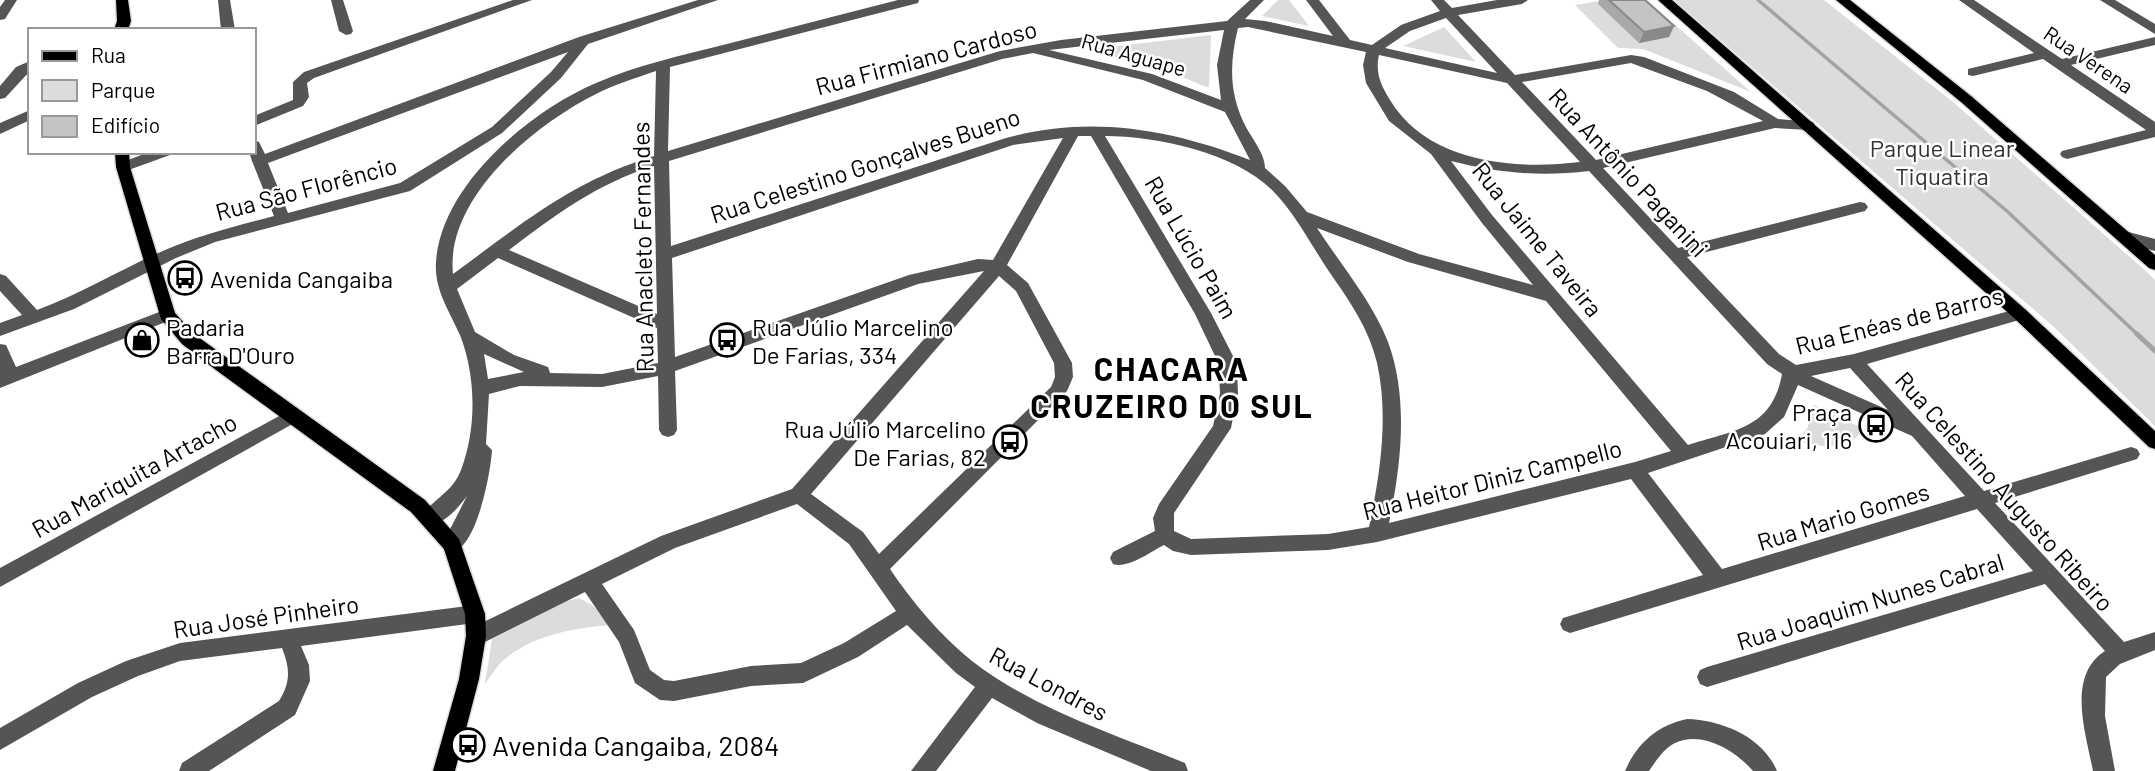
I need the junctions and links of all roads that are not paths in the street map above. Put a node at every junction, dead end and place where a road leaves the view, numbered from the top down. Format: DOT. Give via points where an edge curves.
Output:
graph roads {
  1 [pos="110,0"];
  2 [pos="122,0"];
  3 [pos="224,0"];
  4 [pos="337,0"];
  5 [pos="526,0"];
  6 [pos="651,0"];
  7 [pos="712,0"];
  8 [pos="912,0"];
  9 [pos="1258,0"];
  10 [pos="1312,0"];
  11 [pos="1437,0"];
  12 [pos="1522,0"];
  13 [pos="1664,0"];
  14 [pos="1842,0"];
  15 [pos="1965,0"];
  16 [pos="2106,0"];
  17 [pos="669,7"];
  18 [pos="1449,13"];
  19 [pos="1232,24"];
  20 [pos="117,28"];
  21 [pos="119,28"];
  22 [pos="228,28"];
  23 [pos="2155,30"];
  24 [pos="345,31"];
  25 [pos="584,40"];
  26 [pos="2155,41"];
  27 [pos="1346,44"];
  28 [pos="1026,50"];
  29 [pos="1373,51"];
  30 [pos="2045,55"];
  31 [pos="663,64"];
  32 [pos="2059,64"];
  33 [pos="28,66"];
  34 [pos="1973,72"];
  35 [pos="1511,80"];
  36 [pos="0,94"];
  37 [pos="523,108"];
  38 [pos="1228,108"];
  39 [pos="556,112"];
  40 [pos="28,115"];
  41 [pos="256,120"];
  42 [pos="1775,123"];
  43 [pos="1808,125"];
  44 [pos="0,129"];
  45 [pos="497,130"];
  46 [pos="1094,130"];
  47 [pos="2155,130"];
  48 [pos="1073,132"];
  49 [pos="519,140"];
  50 [pos="256,151"];
  51 [pos="1436,151"];
  52 [pos="2067,153"];
  53 [pos="154,154"];
  54 [pos="661,158"];
  55 [pos="123,160"];
  56 [pos="259,161"];
  57 [pos="1592,166"];
  58 [pos="1258,170"];
  59 [pos="1860,207"];
  60 [pos="1301,216"];
  61 [pos="282,218"];
  62 [pos="2125,237"];
  63 [pos="2155,245"];
  64 [pos="497,251"];
  65 [pos="665,254"];
  66 [pos="1675,254"];
  67 [pos="152,263"];
  68 [pos="2155,264"];
  69 [pos="998,266"];
  70 [pos="0,280"];
  71 [pos="446,288"];
  72 [pos="1554,297"];
  73 [pos="2020,314"];
  74 [pos="167,315"];
  75 [pos="34,318"];
  76 [pos="666,326"];
  77 [pos="0,330"];
  78 [pos="468,336"];
  79 [pos="0,350"];
  80 [pos="1854,361"];
  81 [pos="667,367"];
  82 [pos="1791,373"];
  83 [pos="6,378"];
  84 [pos="569,381"];
  85 [pos="479,391"];
  86 [pos="292,416"];
  87 [pos="668,430"];
  88 [pos="1914,430"];
  89 [pos="480,436"];
  90 [pos="2155,442"];
  91 [pos="2131,454"];
  92 [pos="1685,455"];
  93 [pos="1636,470"];
  94 [pos="799,495"];
  95 [pos="1979,500"];
  96 [pos="431,518"];
  97 [pos="1377,534"];
  98 [pos="1165,535"];
  99 [pos="452,545"];
  100 [pos="1120,558"];
  101 [pos="879,567"];
  102 [pos="2047,575"];
  103 [pos="0,578"];
  104 [pos="1718,580"];
  105 [pos="588,581"];
  106 [pos="909,613"];
  107 [pos="475,614"];
  108 [pos="1570,624"];
  109 [pos="476,636"];
  110 [pos="287,637"];
  111 [pos="2155,641"];
  112 [pos="2120,653"];
  113 [pos="1707,677"];
  114 [pos="989,685"];
  115 [pos="0,740"];
  116 [pos="190,771"];
  117 [pos="444,771"];
  118 [pos="922,771"];
  119 [pos="1177,771"];
  120 [pos="1636,771"];
  121 [pos="1766,771"];
  122 [pos="2104,771"];
  1 -- 20 [label="main road"];
  2 -- 21 [label="main road" via="124,21"];
  3 -- 22 [label="street"];
  4 -- 24 [label="street"];
  5 -- 41 [label="street" via="309,75 300,82 299,103"];
  6 -- 17 [label="street"];
  7 -- 17 [label="street"];
  8 -- 31 [label="street"];
  9 -- 19 [label="street"];
  10 -- 27 [label="street"];
  11 -- 18 [label="street, Rua Antônio Paganini"];
  12 -- 18 [label="street"];
  13 -- 43 [label="main road"];
  14 -- 62 [label="main road"];
  15 -- 30 [label="street, Rua Verena"];
  16 -- 23 [label="street"];
  17 -- 25 [label="street"];
  18 -- 29 [label="street" via="1401,30"];
  18 -- 35 [label="street, Rua Antônio Paganini"];
  19 -- 27 [label="street, Rua Firmiano Cardoso" via="1265,25"];
  19 -- 28 [label="street, Rua Firmiano Cardoso"];
  19 -- 38 [label="street" via="1223,66"];
  25 -- 37 [label="street, Rua São Florêncio"];
  25 -- 56 [label="street"];
  26 -- 32 [label="street"];
  27 -- 29 [label="street, Rua Firmiano Cardoso"];
  28 -- 38 [label="street, Rua Aguape" via="1147,76"];
  28 -- 54 [label="street, Rua Firmiano Cardoso"];
  29 -- 35 [label="street, Rua Firmiano Cardoso"];
  29 -- 51 [label="street, Rua Jaime Taveira" via="1373,83 1381,99 1394,118"];
  30 -- 32 [label="street, Rua Verena"];
  30 -- 34 [label="street"];
  31 -- 39 [label="street" via="586,93"];
  31 -- 54 [label="street, Rua Anacleto Fernandes"];
  32 -- 47 [label="street, Rua Verena"];
  33 -- 36 [label="street"];
  35 -- 42 [label="street, Rua Firmiano Cardoso" via="1631,59 1644,61 1725,92"];
  35 -- 57 [label="street, Rua Antônio Paganini"];
  37 -- 39 [label="street" via="547,107"];
  37 -- 45 [label="street, Rua São Florêncio"];
  38 -- 58 [label="street" via="1258,161"];
  39 -- 49 [label="street"];
  40 -- 44 [label="street"];
  42 -- 43 [label="street"];
  42 -- 57 [label="street"];
  43 -- 73 [label="main road"];
  45 -- 49 [label="street"];
  45 -- 61 [label="street, Rua São Florêncio" via="405,187"];
  46 -- 48 [label="street, Rua Celestino Gonçalves Bueno"];
  46 -- 58 [label="street, Rua Celestino Gonçalves Bueno" via="1139,131 1172,138"];
  46 -- 98 [label="street, Rua Lúcio Paim" via="1203,313 1228,373 1222,428 1166,510"];
  47 -- 52 [label="street"];
  48 -- 65 [label="street, Rua Celestino Gonçalves Bueno" via="1011,141"];
  48 -- 69 [label="street"];
  49 -- 71 [label="street" via="482,176 463,204 448,236 443,262"];
  50 -- 56 [label="street"];
  51 -- 57 [label="street" via="1501,169"];
  51 -- 72 [label="street, Rua Jaime Taveira"];
  53 -- 55 [label="street"];
  54 -- 64 [label="street, Rua Firmiano Cardoso" via="589,186"];
  54 -- 65 [label="street, Rua Anacleto Fernandes"];
  55 -- 67 [label="main road"];
  56 -- 61 [label="street"];
  57 -- 66 [label="street, Rua Antônio Paganini"];
  58 -- 60 [label="street, Rua Celestino Gonçalves Bueno"];
  59 -- 66 [label="street"];
  60 -- 72 [label="street" via="1414,258"];
  60 -- 97 [label="street, Rua Celestino Gonçalves Bueno" via="1373,329 1386,363 1389,457"];
  61 -- 67 [label="street, Rua São Florêncio" via="211,238"];
  62 -- 63 [label="street"];
  62 -- 68 [label="main road"];
  64 -- 71 [label="street, Rua Firmiano Cardoso"];
  64 -- 76 [label="street"];
  65 -- 76 [label="street, Rua Anacleto Fernandes"];
  66 -- 82 [label="street, Rua Antônio Paganini"];
  67 -- 74 [label="main road"];
  67 -- 75 [label="street, Rua São Florêncio"];
  69 -- 81 [label="street" via="978,265 915,279"];
  69 -- 94 [label="street"];
  69 -- 101 [label="street" via="1022,287 1063,363 1059,391"];
  70 -- 75 [label="street"];
  71 -- 78 [label="street"];
  72 -- 92 [label="street, Rua Jaime Taveira"];
  73 -- 80 [label="street, Rua Enéas de Barros"];
  73 -- 90 [label="main road"];
  74 -- 83 [label="street"];
  74 -- 86 [label="main road" via="188,339"];
  75 -- 77 [label="street, Rua São Florêncio"];
  76 -- 81 [label="street, Rua Anacleto Fernandes"];
  78 -- 84 [label="street" via="508,360"];
  78 -- 85 [label="street"];
  79 -- 83 [label="street"];
  80 -- 82 [label="street, Rua Enéas de Barros"];
  80 -- 88 [label="street, Rua Celestino Augusto Ribeiro"];
  81 -- 84 [label="street" via="607,381"];
  81 -- 87 [label="street, Rua Anacleto Fernandes"];
  82 -- 88 [label="street, Rua Antônio Paganini"];
  82 -- 92 [label="street, Rua Heitor Diniz Campello" via="1783,406 1773,420"];
  84 -- 85 [label="street" via="520,378"];
  85 -- 89 [label="street"];
  86 -- 96 [label="main road"];
  86 -- 103 [label="street, Rua Mariquita Artacho"];
  88 -- 95 [label="street, Rua Celestino Augusto Ribeiro"];
  89 -- 96 [label="street" via="465,484"];
  89 -- 99 [label="street" via="480,483 468,520"];
  91 -- 95 [label="street, Rua Mario Gomes"];
  92 -- 93 [label="street, Rua Heitor Diniz Campello"];
  93 -- 97 [label="street, Rua Heitor Diniz Campello"];
  93 -- 104 [label="street"];
  94 -- 101 [label="street, Rua Londres" via="856,538"];
  94 -- 105 [label="street" via="668,542"];
  95 -- 102 [label="street, Rua Celestino Augusto Ribeiro"];
  95 -- 104 [label="street, Rua Mario Gomes"];
  96 -- 99 [label="main road"];
  97 -- 98 [label="street, Rua Heitor Diniz Campello" via="1328,542 1191,547"];
  98 -- 100 [label="street"];
  99 -- 107 [label="main road"];
  101 -- 106 [label="street, Rua Londres"];
  102 -- 112 [label="street, Rua Celestino Augusto Ribeiro"];
  102 -- 113 [label="street, Rua Joaquim Nunes Cabral"];
  104 -- 108 [label="street, Rua Mario Gomes"];
  105 -- 106 [label="street" via="627,637 642,676 660,690 803,673 851,650"];
  105 -- 109 [label="street"];
  106 -- 114 [label="street, Rua Londres"];
  107 -- 109 [label="main road"];
  107 -- 110 [label="street, Rua José Pinheiro"];
  109 -- 117 [label="main road"];
  110 -- 115 [label="street, Rua José Pinheiro" via="180,652 133,668 85,690"];
  110 -- 116 [label="street" via="301,677 287,708"];
  111 -- 112 [label="street"];
  112 -- 122 [label="street" via="2099,667 2091,687"];
  114 -- 118 [label="street"];
  114 -- 119 [label="street, Rua Londres" via="1045,716"];
  120 -- 121 [label="street" via="1652,748 1675,732 1701,730 1739,743"];
}
